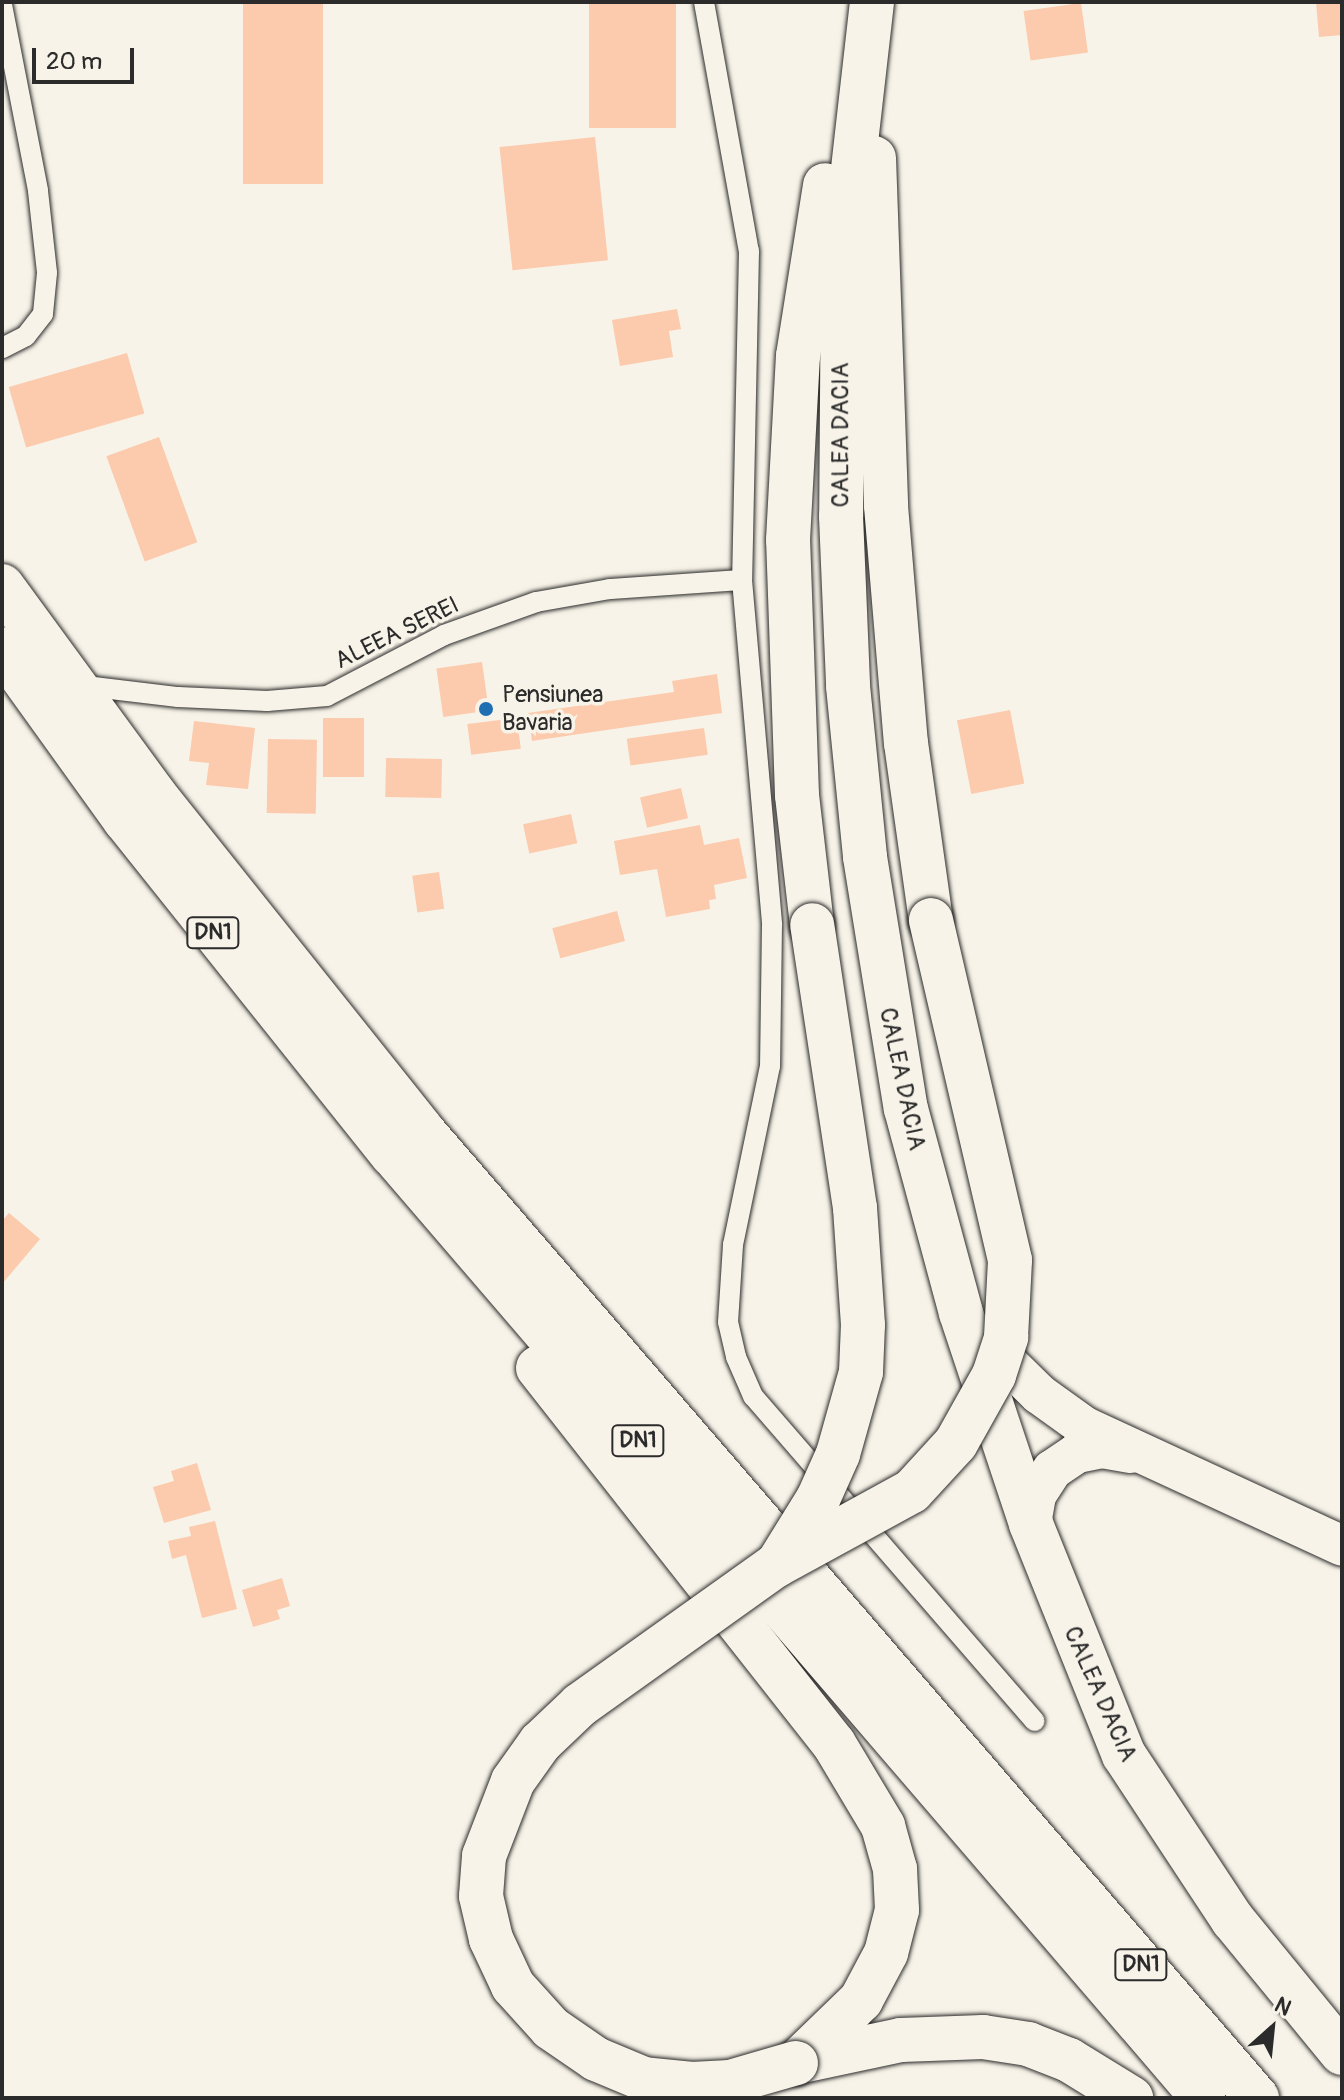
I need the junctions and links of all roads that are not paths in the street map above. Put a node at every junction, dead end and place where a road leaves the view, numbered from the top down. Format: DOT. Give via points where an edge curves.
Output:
graph roads {
  1 [pos="704,2"];
  2 [pos="872,2"];
  3 [pos="2,5"];
  4 [pos="863,52"];
  5 [pos="2,348"];
  6 [pos="742,580"];
  7 [pos="2,586"];
  8 [pos="2,649"];
  9 [pos="73,685"];
  10 [pos="392,1154"];
  11 [pos="961,1313"];
  12 [pos="1135,1453"];
  13 [pos="1031,1524"];
  14 [pos="1342,1546"];
  15 [pos="775,1566"];
  16 [pos="898,1715"];
  17 [pos="1035,1721"];
  18 [pos="1010,1845"];
  19 [pos="1342,2053"];
  20 [pos="796,2063"];
  21 [pos="1131,2098"];
  22 [pos="1203,2098"];
  23 [pos="1257,2098"];
  1 -- 6 [label="lane" via="749,251"];
  2 -- 4 [label="main road, CALEA DACIA"];
  3 -- 5 [label="lane" via="38,191 47,273 43,314 26,336"];
  4 -- 11 [label="main road, CALEA DACIA" via="843,255 840,475 848,686 865,857 893,1042"];
  4 -- 15 [label="main road, bridge" via="822,198 791,440 790,668 812,925 855,1208 861,1372 838,1454 818,1499"];
  4 -- 15 [label="main road, bridge" via="879,258 886,506 906,743 931,920 1005,1230 1010,1260 1006,1337 976,1411 934,1470 879,1513"];
  6 -- 9 [label="lane, ALEEA SEREI" via="610,589 536,602 444,635 327,696 267,701"];
  6 -- 17 [label="lane" via="772,925 770,1066 728,1278 728,1322 736,1357 753,1396 807,1464"];
  7 -- 9 [label="main road, DN1"];
  8 -- 10 [label="main road, DN1" via="125,820"];
  9 -- 16 [label="main road, DN1" via="235,900"];
  10 -- 16 [label="main road, DN1"];
  10 -- 20 [label="main road" via="417,1219 834,1744 883,1826 895,1869 897,1910 886,1953 861,2000"];
  11 -- 12 [label="street" via="1039,1394"];
  11 -- 13 [label="main road, CALEA DACIA"];
  12 -- 13 [label="street" via="1102,1448 1077,1453 1052,1470 1036,1495"];
  12 -- 14 [label="street"];
  13 -- 19 [label="main road, CALEA DACIA" via="1124,1755 1233,1920"];
  15 -- 20 [label="main road, bridge" via="627,1669 540,1743 496,1817 484,1856 481,1896 491,1939 513,1986 551,2028 596,2059 644,2079 692,2084 730,2082"];
  16 -- 18 [label="main road, DN1"];
  18 -- 22 [label="main road, DN1"];
  18 -- 23 [label="main road, DN1"];
  20 -- 21 [label="main road" via="901,2040 983,2037 1028,2044 1069,2060"];
}
